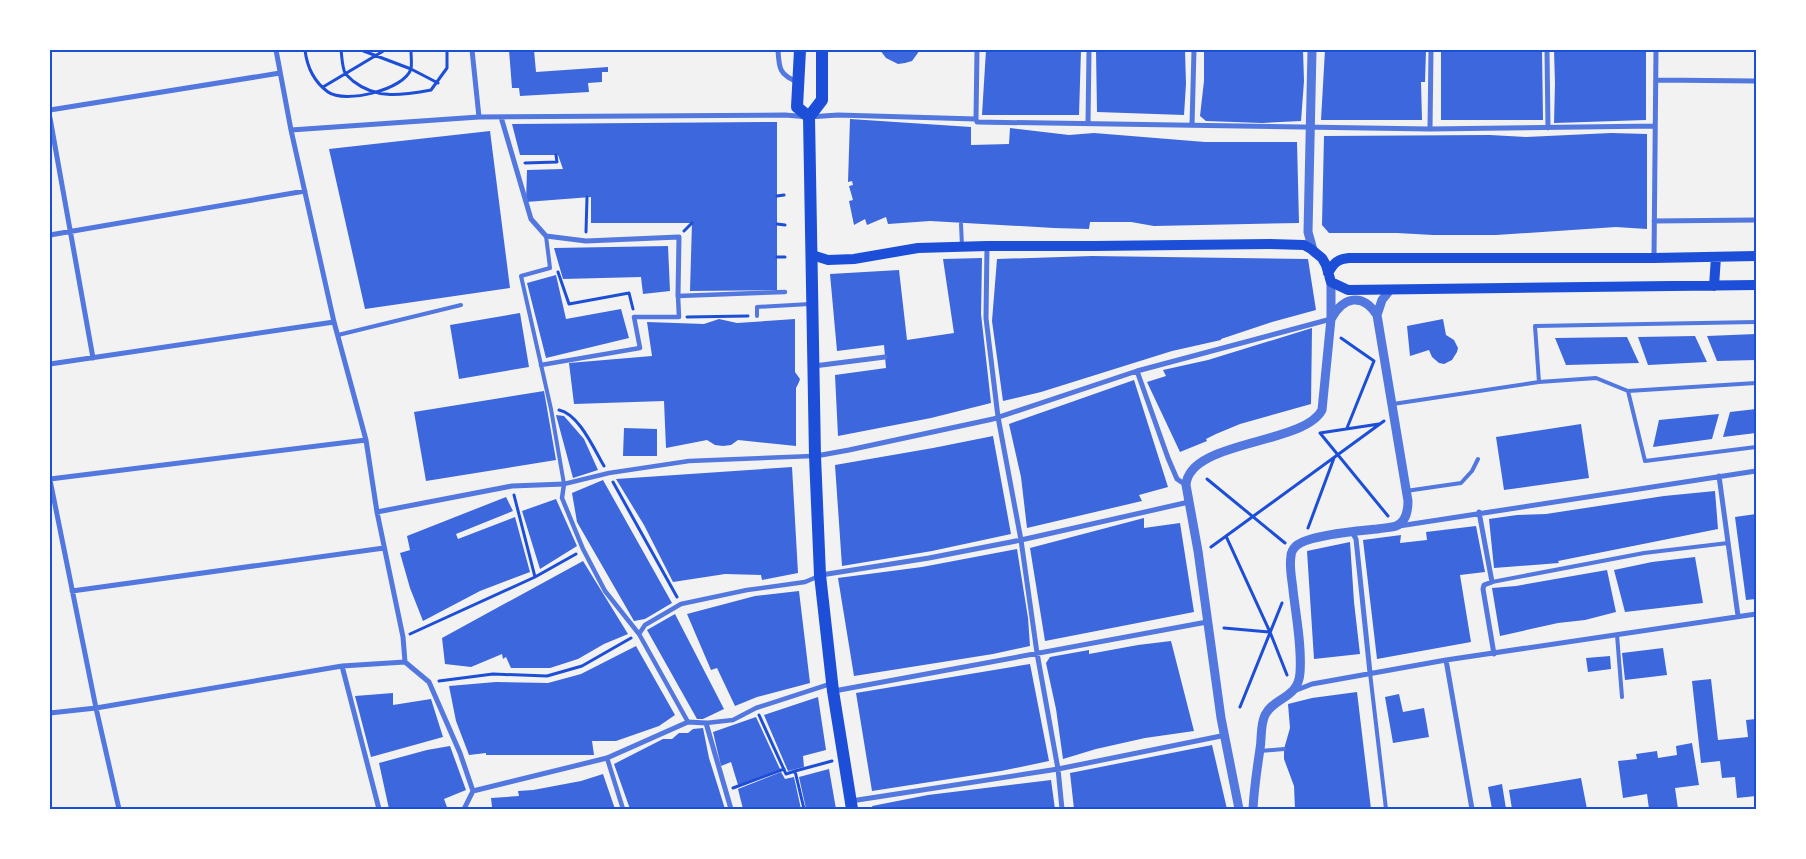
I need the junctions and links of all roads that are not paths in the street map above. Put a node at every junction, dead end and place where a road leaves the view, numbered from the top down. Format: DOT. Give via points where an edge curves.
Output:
graph roads {
  1 [pos="276,50"];
  2 [pos="472,50"];
  3 [pos="778,50"];
  4 [pos="800,50"];
  5 [pos="822,50"];
  6 [pos="977,50"];
  7 [pos="1089,50"];
  8 [pos="1194,50"];
  9 [pos="1312,50"];
  10 [pos="1431,50"];
  11 [pos="1547,50"];
  12 [pos="1656,50"];
  13 [pos="280,73"];
  14 [pos="1656,80"];
  15 [pos="1756,80"];
  16 [pos="799,82"];
  17 [pos="50,110"];
  18 [pos="480,117"];
  19 [pos="501,117"];
  20 [pos="808,117"];
  21 [pos="50,118"];
  22 [pos="976,120"];
  23 [pos="1088,124"];
  24 [pos="1192,125"];
  25 [pos="1655,126"];
  26 [pos="1311,127"];
  27 [pos="1548,128"];
  28 [pos="1430,129"];
  29 [pos="291,130"];
  30 [pos="305,191"];
  31 [pos="1756,220"];
  32 [pos="1654,221"];
  33 [pos="961,224"];
  34 [pos="70,232"];
  35 [pos="50,235"];
  36 [pos="546,236"];
  37 [pos="962,246"];
  38 [pos="987,246"];
  39 [pos="1313,250"];
  40 [pos="812,255"];
  41 [pos="1756,256"];
  42 [pos="1716,257"];
  43 [pos="1654,258"];
  44 [pos="1330,278"];
  45 [pos="1756,285"];
  46 [pos="1714,286"];
  47 [pos="1390,290"];
  48 [pos="785,292"];
  49 [pos="678,296"];
  50 [pos="812,304"];
  51 [pos="461,305"];
  52 [pos="1377,314"];
  53 [pos="757,316"];
  54 [pos="1331,319"];
  55 [pos="334,322"];
  56 [pos="1756,322"];
  57 [pos="338,335"];
  58 [pos="885,356"];
  59 [pos="93,358"];
  60 [pos="50,364"];
  61 [pos="541,365"];
  62 [pos="814,366"];
  63 [pos="1137,372"];
  64 [pos="1539,382"];
  65 [pos="1756,383"];
  66 [pos="1628,391"];
  67 [pos="1393,408"];
  68 [pos="998,417"];
  69 [pos="366,440"];
  70 [pos="1756,447"];
  71 [pos="816,456"];
  72 [pos="1478,459"];
  73 [pos="1756,471"];
  74 [pos="1719,476"];
  75 [pos="50,479"];
  76 [pos="564,484"];
  77 [pos="1186,486"];
  78 [pos="1406,491"];
  79 [pos="1189,502"];
  80 [pos="376,512"];
  81 [pos="1479,512"];
  82 [pos="1396,526"];
  83 [pos="1352,532"];
  84 [pos="1020,540"];
  85 [pos="1728,543"];
  86 [pos="384,548"];
  87 [pos="820,575"];
  88 [pos="1492,582"];
  89 [pos="72,591"];
  90 [pos="1756,614"];
  91 [pos="1738,616"];
  92 [pos="1207,622"];
  93 [pos="639,634"];
  94 [pos="1617,635"];
  95 [pos="1037,653"];
  96 [pos="1494,654"];
  97 [pos="1446,660"];
  98 [pos="405,662"];
  99 [pos="342,666"];
  100 [pos="1370,674"];
  101 [pos="833,687"];
  102 [pos="1293,691"];
  103 [pos="1622,697"];
  104 [pos="96,708"];
  105 [pos="50,713"];
  106 [pos="688,722"];
  107 [pos="706,724"];
  108 [pos="1226,736"];
  109 [pos="1284,749"];
  110 [pos="1260,751"];
  111 [pos="607,758"];
  112 [pos="1058,770"];
  113 [pos="473,791"];
  114 [pos="1254,799"];
  115 [pos="851,805"];
  116 [pos="1239,806"];
  117 [pos="118,809"];
  118 [pos="379,809"];
  119 [pos="464,809"];
  120 [pos="623,809"];
  121 [pos="732,809"];
  122 [pos="1062,809"];
  123 [pos="1254,809"];
  124 [pos="1386,809"];
  125 [pos="1472,809"];
  1 -- 13 [label="street"];
  2 -- 18 [label="street"];
  3 -- 16 [label="street" via="781,70"];
  4 -- 16 [label="main road"];
  5 -- 20 [label="main road" via="822,100"];
  6 -- 22 [label="street"];
  7 -- 23 [label="street"];
  8 -- 24 [label="street"];
  9 -- 26 [label="street"];
  10 -- 28 [label="street"];
  11 -- 27 [label="street"];
  12 -- 14 [label="street"];
  13 -- 17 [label="street"];
  13 -- 29 [label="street"];
  14 -- 15 [label="street"];
  14 -- 25 [label="street"];
  16 -- 20 [label="main road" via="797,107"];
  18 -- 19 [label="street"];
  18 -- 29 [label="street"];
  19 -- 20 [label="street"];
  19 -- 36 [label="street" via="531,219"];
  20 -- 22 [label="street" via="838,115"];
  20 -- 40 [label="main road"];
  21 -- 34 [label="street"];
  22 -- 23 [label="street"];
  23 -- 24 [label="street"];
  24 -- 26 [label="street"];
  25 -- 27 [label="street"];
  25 -- 32 [label="street"];
  26 -- 28 [label="street"];
  26 -- 39 [label="street" via="1308,232"];
  27 -- 28 [label="street"];
  29 -- 30 [label="street"];
  30 -- 34 [label="street"];
  30 -- 55 [label="street"];
  31 -- 32 [label="street"];
  32 -- 43 [label="street"];
  33 -- 37 [label="lane"];
  34 -- 35 [label="street"];
  34 -- 59 [label="street"];
  36 -- 49 [label="street" via="586,242 679,237"];
  36 -- 61 [label="lane" via="550,268 522,276"];
  37 -- 38 [label="main road"];
  37 -- 40 [label="main road" via="918,248 854,259 828,260"];
  38 -- 39 [label="main road" via="1270,244 1304,245"];
  38 -- 68 [label="street" via="986,318"];
  39 -- 44 [label="main road" via="1326,265"];
  40 -- 50 [label="main road"];
  41 -- 42 [label="main road"];
  42 -- 43 [label="main road"];
  42 -- 46 [label="main road"];
  43 -- 44 [label="main road" via="1349,258 1335,262"];
  44 -- 47 [label="main road" via="1348,290"];
  44 -- 54 [label="street"];
  45 -- 46 [label="main road"];
  46 -- 47 [label="main road"];
  47 -- 52 [label="street"];
  48 -- 49 [label="street"];
  49 -- 61 [label="street" via="679,317 634,317 640,348"];
  50 -- 53 [label="lane" via="757,307"];
  50 -- 62 [label="main road"];
  51 -- 57 [label="lane"];
  52 -- 54 [label="street" via="1372,306 1356,300 1346,301"];
  52 -- 67 [label="street"];
  54 -- 63 [label="street"];
  54 -- 77 [label="street" via="1322,410 1318,417 1303,427 1207,459 1186,477"];
  55 -- 57 [label="street"];
  55 -- 59 [label="street"];
  56 -- 64 [label="lane" via="1534,326"];
  57 -- 69 [label="street"];
  58 -- 62 [label="street"];
  59 -- 60 [label="street"];
  61 -- 76 [label="lane"];
  62 -- 71 [label="main road"];
  63 -- 68 [label="street"];
  63 -- 77 [label="street" via="1177,479"];
  64 -- 66 [label="lane" via="1596,378"];
  64 -- 67 [label="lane"];
  65 -- 66 [label="lane"];
  66 -- 70 [label="lane" via="1645,461"];
  67 -- 78 [label="street"];
  68 -- 71 [label="street"];
  68 -- 84 [label="street"];
  69 -- 75 [label="street"];
  69 -- 80 [label="street"];
  71 -- 76 [label="street" via="689,461 609,473"];
  71 -- 87 [label="main road"];
  72 -- 78 [label="lane" via="1461,483"];
  73 -- 74 [label="street"];
  74 -- 81 [label="street"];
  74 -- 85 [label="street"];
  75 -- 89 [label="street"];
  76 -- 80 [label="street" via="512,486"];
  76 -- 93 [label="street" via="562,498 584,549 605,590"];
  77 -- 79 [label="street"];
  78 -- 82 [label="street" via="1407,513"];
  79 -- 84 [label="street"];
  79 -- 92 [label="street"];
  80 -- 86 [label="street"];
  81 -- 82 [label="street"];
  81 -- 88 [label="street"];
  82 -- 83 [label="street"];
  83 -- 100 [label="street" via="1356,539"];
  83 -- 102 [label="street" via="1301,542 1291,554 1300,674"];
  84 -- 87 [label="street"];
  84 -- 95 [label="street"];
  85 -- 88 [label="lane" via="1644,553"];
  85 -- 91 [label="street"];
  86 -- 89 [label="street"];
  86 -- 98 [label="street" via="403,637"];
  87 -- 93 [label="street" via="805,582 681,604 645,625"];
  87 -- 101 [label="main road"];
  88 -- 96 [label="street" via="1483,588"];
  89 -- 104 [label="street"];
  90 -- 91 [label="street"];
  91 -- 94 [label="street"];
  92 -- 95 [label="street"];
  92 -- 108 [label="street"];
  93 -- 106 [label="street"];
  94 -- 96 [label="street"];
  94 -- 103 [label="lane"];
  95 -- 101 [label="street"];
  95 -- 112 [label="street"];
  96 -- 97 [label="street"];
  97 -- 100 [label="street"];
  97 -- 125 [label="street"];
  98 -- 99 [label="street"];
  98 -- 113 [label="street" via="429,682"];
  99 -- 104 [label="street"];
  99 -- 118 [label="street"];
  100 -- 102 [label="street" via="1312,684"];
  100 -- 124 [label="lane"];
  101 -- 107 [label="street" via="756,708 733,720"];
  101 -- 115 [label="main road"];
  102 -- 110 [label="street" via="1266,713 1261,725"];
  104 -- 105 [label="street"];
  104 -- 117 [label="street"];
  106 -- 107 [label="street"];
  106 -- 111 [label="street"];
  107 -- 121 [label="street"];
  108 -- 112 [label="street"];
  108 -- 116 [label="street"];
  109 -- 110 [label="lane"];
  110 -- 114 [label="street"];
  111 -- 113 [label="street"];
  111 -- 120 [label="street"];
  112 -- 115 [label="street"];
  112 -- 122 [label="street"];
  113 -- 119 [label="street"];
  114 -- 116 [label="street"];
  114 -- 123 [label="street"];
}
